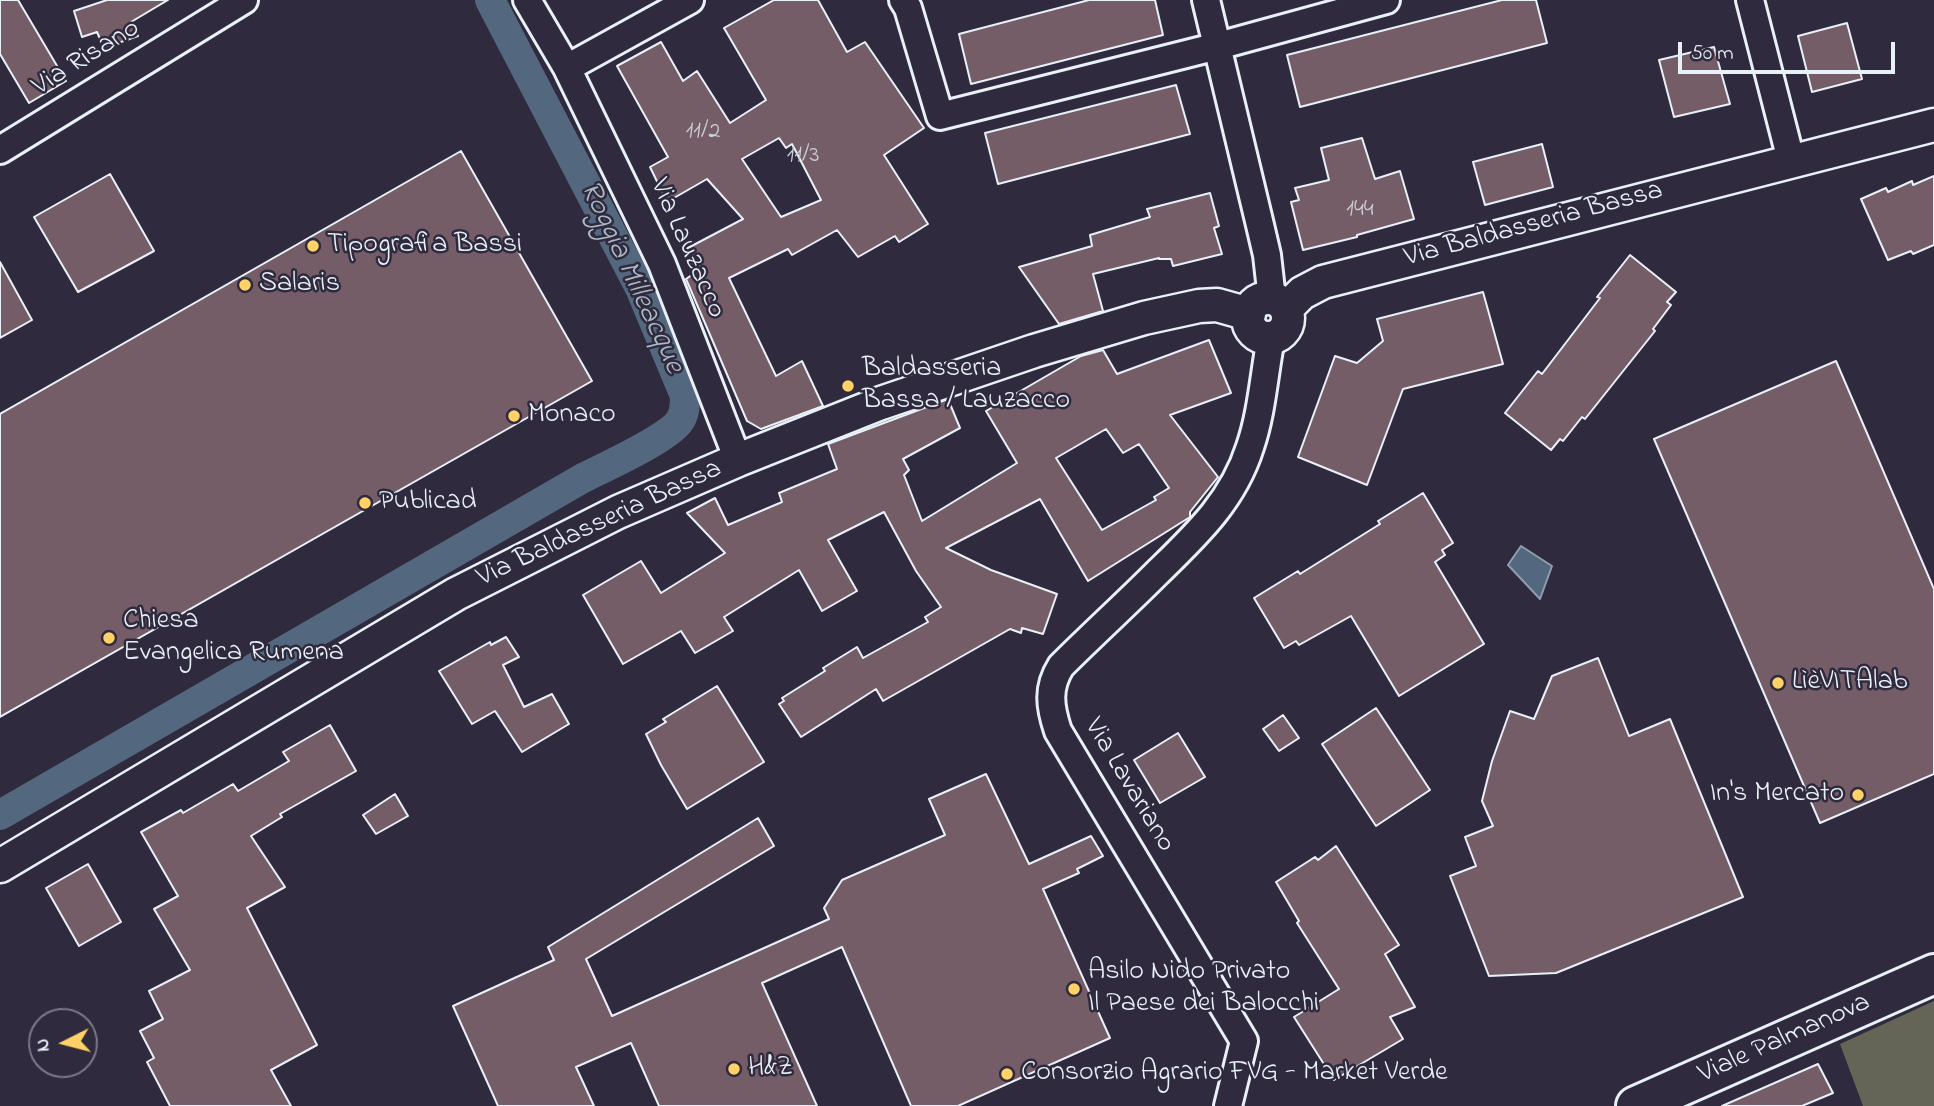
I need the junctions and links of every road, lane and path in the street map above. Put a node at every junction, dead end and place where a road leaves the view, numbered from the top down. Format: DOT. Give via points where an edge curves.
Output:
graph roads {
  1 [pos="244,0"];
  2 [pos="527,0"];
  3 [pos="690,0"];
  4 [pos="903,0"];
  5 [pos="1206,0"];
  6 [pos="1386,0"];
  7 [pos="1749,0"];
  8 [pos="1218,46"];
  9 [pos="567,68"];
  10 [pos="1934,124"];
  11 [pos="0,150"];
  12 [pos="1791,160"];
  13 [pos="1269,307"];
  14 [pos="1271,338"];
  15 [pos="738,460"];
  16 [pos="0,866"];
  17 [pos="1934,974"];
  18 [pos="1228,1106"];
  19 [pos="1636,1106"];
  1 -- 11 [label="street, Via Risano"];
  2 -- 9 [label="street, Via Lauzacco"];
  3 -- 9 [label="street"];
  4 -- 8 [label="street" via="940,116"];
  5 -- 8 [label="street"];
  6 -- 8 [label="street"];
  7 -- 12 [label="street"];
  8 -- 13 [label="street" via="1264,245"];
  9 -- 15 [label="street, Via Lauzacco" via="662,264"];
  10 -- 12 [label="street, Via Baldasseria Bassa"];
  12 -- 13 [label="street, Via Baldasseria Bassa" via="1323,282"];
  13 -- 14 [label="street" via="1251,328"];
  13 -- 15 [label="street, Via Baldasseria Bassa" via="1208,306 1144,318 881,403"];
  14 -- 18 [label="street, Via Lavariano" via="1259,412 1236,483 1196,535 1061,666 1052,680 1050,696 1058,730 1244,1041"];
  15 -- 16 [label="street, Via Baldasseria Bassa" via="618,512 456,594"];
  17 -- 19 [label="main road, Viale Palmanova"];
}
